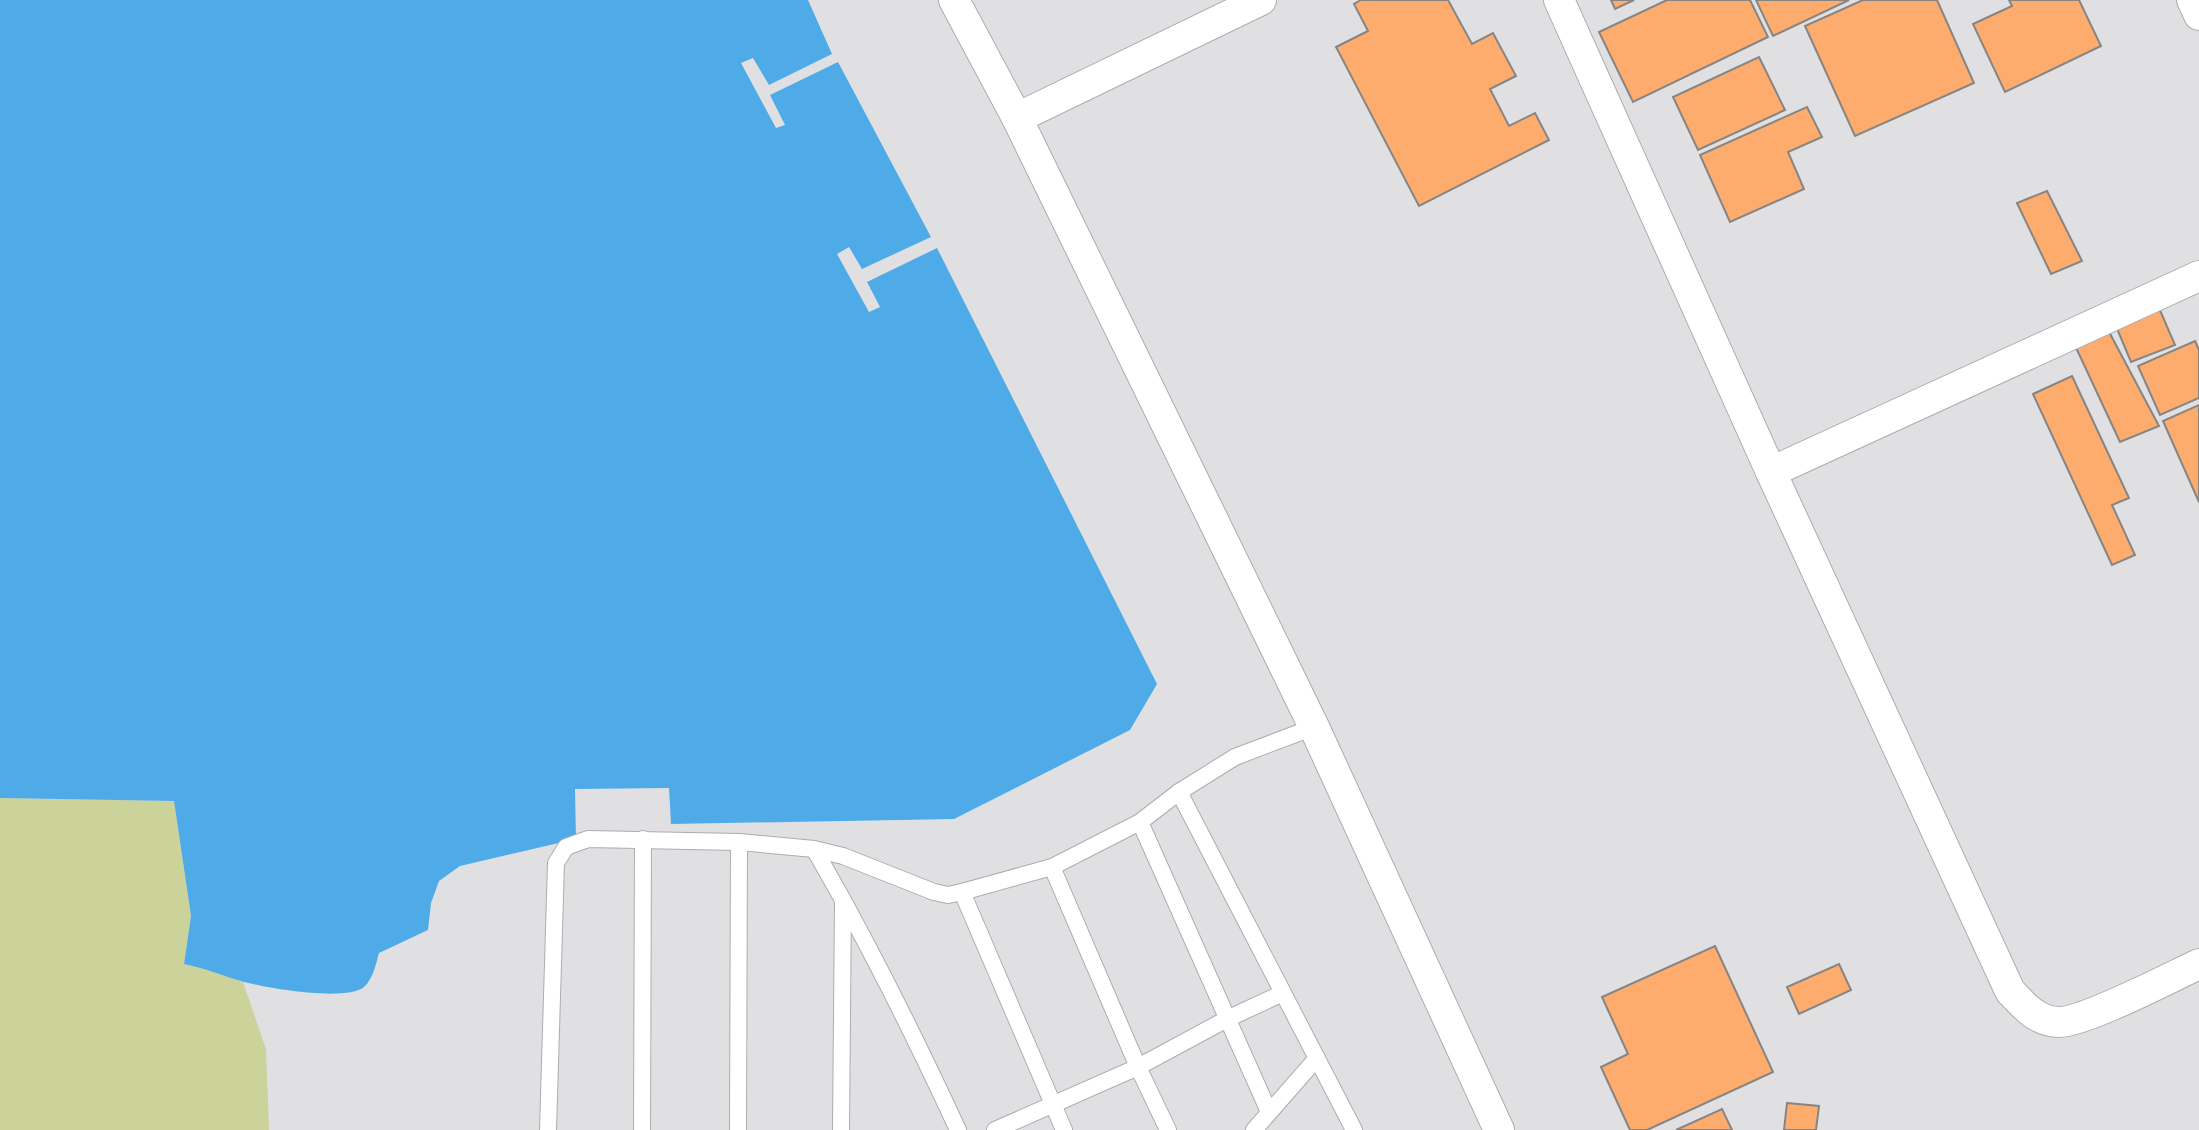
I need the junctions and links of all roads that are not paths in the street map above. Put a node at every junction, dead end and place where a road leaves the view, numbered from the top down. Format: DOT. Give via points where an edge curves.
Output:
graph roads {
  1 [pos="954,0"];
  2 [pos="1261,0"];
  3 [pos="1559,0"];
  4 [pos="2192,0"];
  5 [pos="2199,15"];
  6 [pos="1017,118"];
  7 [pos="2199,276"];
  8 [pos="1771,472"];
  9 [pos="1314,727"];
  10 [pos="1179,792"];
  11 [pos="1140,822"];
  12 [pos="643,839"];
  13 [pos="739,842"];
  14 [pos="814,849"];
  15 [pos="1052,867"];
  16 [pos="962,892"];
  17 [pos="843,899"];
  18 [pos="2199,964"];
  19 [pos="1283,993"];
  20 [pos="1227,1019"];
  21 [pos="1317,1058"];
  22 [pos="1138,1067"];
  23 [pos="1052,1103"];
  24 [pos="1269,1112"];
  25 [pos="548,1130"];
  26 [pos="642,1130"];
  27 [pos="738,1130"];
  28 [pos="841,1130"];
  29 [pos="958,1130"];
  30 [pos="995,1130"];
  31 [pos="1064,1130"];
  32 [pos="1168,1130"];
  33 [pos="1254,1130"];
  34 [pos="1354,1130"];
  35 [pos="1499,1130"];
  1 -- 6 [label="street"];
  2 -- 6 [label="street"];
  3 -- 8 [label="street"];
  4 -- 5 [label="street"];
  6 -- 9 [label="street"];
  7 -- 8 [label="street"];
  8 -- 18 [label="street" via="2010,991 2033,1014 2059,1022 2088,1014"];
  9 -- 10 [label="lane" via="1235,757"];
  9 -- 35 [label="street"];
  10 -- 11 [label="lane"];
  10 -- 19 [label="lane"];
  11 -- 15 [label="lane"];
  11 -- 20 [label="lane"];
  12 -- 13 [label="lane"];
  12 -- 25 [label="lane" via="587,839 566,847 556,863"];
  12 -- 26 [label="lane"];
  13 -- 14 [label="lane"];
  13 -- 27 [label="lane"];
  14 -- 16 [label="lane" via="844,856 934,892"];
  14 -- 17 [label="lane"];
  15 -- 16 [label="lane"];
  15 -- 22 [label="lane"];
  16 -- 23 [label="lane"];
  17 -- 28 [label="lane"];
  17 -- 29 [label="lane"];
  19 -- 20 [label="lane"];
  19 -- 21 [label="lane"];
  20 -- 22 [label="lane"];
  20 -- 24 [label="lane"];
  21 -- 24 [label="lane"];
  21 -- 34 [label="lane"];
  22 -- 23 [label="lane"];
  22 -- 32 [label="lane"];
  23 -- 30 [label="lane"];
  23 -- 31 [label="lane"];
  24 -- 33 [label="lane"];
}
